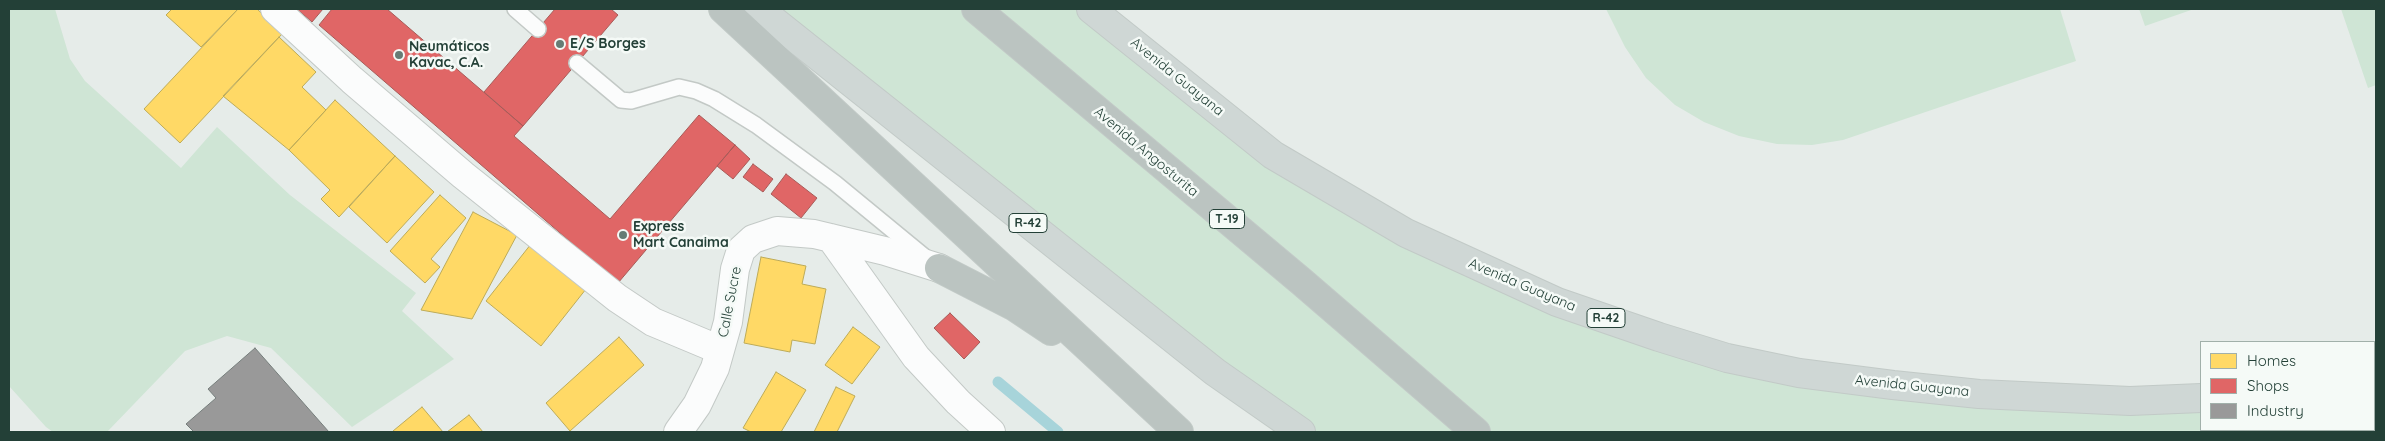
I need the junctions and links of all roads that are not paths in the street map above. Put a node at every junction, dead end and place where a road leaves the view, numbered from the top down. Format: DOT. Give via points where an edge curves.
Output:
graph roads {
  1 [pos="275,9"];
  2 [pos="516,9"];
  3 [pos="724,9"];
  4 [pos="758,9"];
  5 [pos="976,9"];
  6 [pos="1091,9"];
  7 [pos="538,29"];
  8 [pos="577,63"];
  9 [pos="831,238"];
  10 [pos="939,268"];
  11 [pos="720,350"];
  12 [pos="1108,367"];
  13 [pos="2200,398"];
  14 [pos="678,432"];
  15 [pos="991,432"];
  16 [pos="1179,432"];
  17 [pos="1301,432"];
  18 [pos="1476,432"];
  1 -- 11 [label="street" via="463,175 617,298 653,322"];
  2 -- 7 [label="lane"];
  3 -- 12 [label="highway"];
  4 -- 17 [label="main road, R-42" via="1216,372"];
  5 -- 18 [label="highway, Avenida Angosturita / T-19"];
  6 -- 13 [label="main road, Avenida Guayana / R-42" via="1273,155 1336,194 1406,233 1506,280 1576,308 1727,358 1800,373 1979,394 2130,401"];
  8 -- 10 [label="lane" via="621,100 678,87 714,98 835,183"];
  9 -- 10 [label="street, Calle Sucre"];
  9 -- 11 [label="street, Calle Sucre" via="777,231 753,238 741,250"];
  9 -- 15 [label="street" via="916,357"];
  10 -- 12 [label="highway" via="1015,307"];
  11 -- 14 [label="street, Calle Sucre" via="716,368 697,405"];
  12 -- 16 [label="highway"];
}
